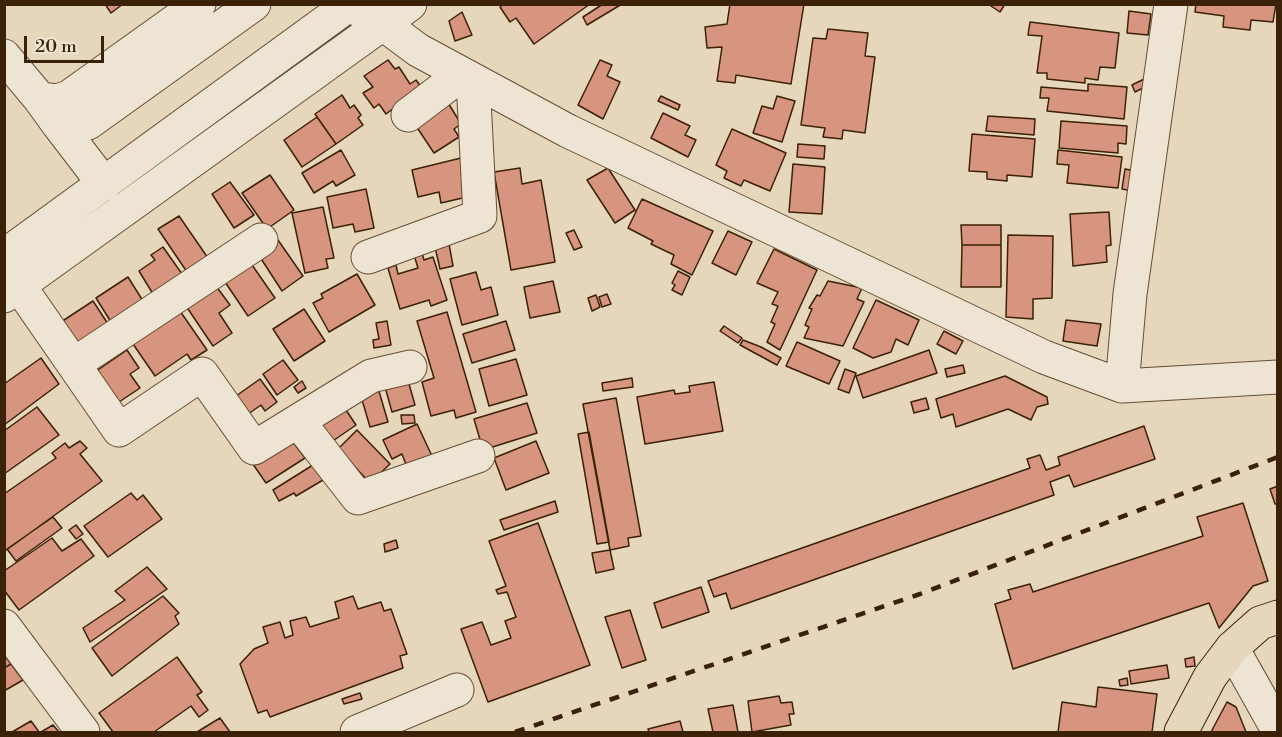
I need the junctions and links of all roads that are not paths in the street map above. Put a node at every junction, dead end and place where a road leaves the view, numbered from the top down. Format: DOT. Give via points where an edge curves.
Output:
graph roads {
  1 [pos="199,4"];
  2 [pos="254,4"];
  3 [pos="410,4"];
  4 [pos="1171,4"];
  5 [pos="350,5"];
  6 [pos="383,24"];
  7 [pos="4,56"];
  8 [pos="468,77"];
  9 [pos="49,112"];
  10 [pos="408,115"];
  11 [pos="104,184"];
  12 [pos="261,240"];
  13 [pos="4,256"];
  14 [pos="368,257"];
  15 [pos="10,282"];
  16 [pos="74,364"];
  17 [pos="410,367"];
  18 [pos="1278,377"];
  19 [pos="1122,386"];
  20 [pos="298,421"];
  21 [pos="478,456"];
  22 [pos="1278,617"];
  23 [pos="5,626"];
  24 [pos="1232,648"];
  25 [pos="457,690"];
  26 [pos="1278,730"];
  27 [pos="83,732"];
  28 [pos="357,732"];
  29 [pos="1181,732"];
  1 -- 9 [label="street" via="69,97 57,101"];
  2 -- 9 [label="street" via="88,123"];
  3 -- 6 [label="street"];
  4 -- 19 [label="street" via="1130,294"];
  5 -- 6 [label="street"];
  5 -- 11 [label="street"];
  6 -- 8 [label="street" via="418,50"];
  6 -- 15 [label="street"];
  7 -- 9 [label="street"];
  8 -- 10 [label="street"];
  8 -- 14 [label="street" via="480,216"];
  8 -- 19 [label="street" via="568,131 1044,357"];
  9 -- 11 [label="street"];
  11 -- 13 [label="street"];
  12 -- 16 [label="street"];
  15 -- 16 [label="street"];
  16 -- 20 [label="street" via="119,430 202,374 254,448"];
  17 -- 20 [label="street" via="371,376"];
  18 -- 19 [label="street"];
  20 -- 21 [label="street" via="358,498"];
  22 -- 24 [label="main road" via="1260,623"];
  23 -- 27 [label="street"];
  24 -- 26 [label="street"];
  24 -- 29 [label="main road" via="1210,677"];
  25 -- 28 [label="street"];
}
